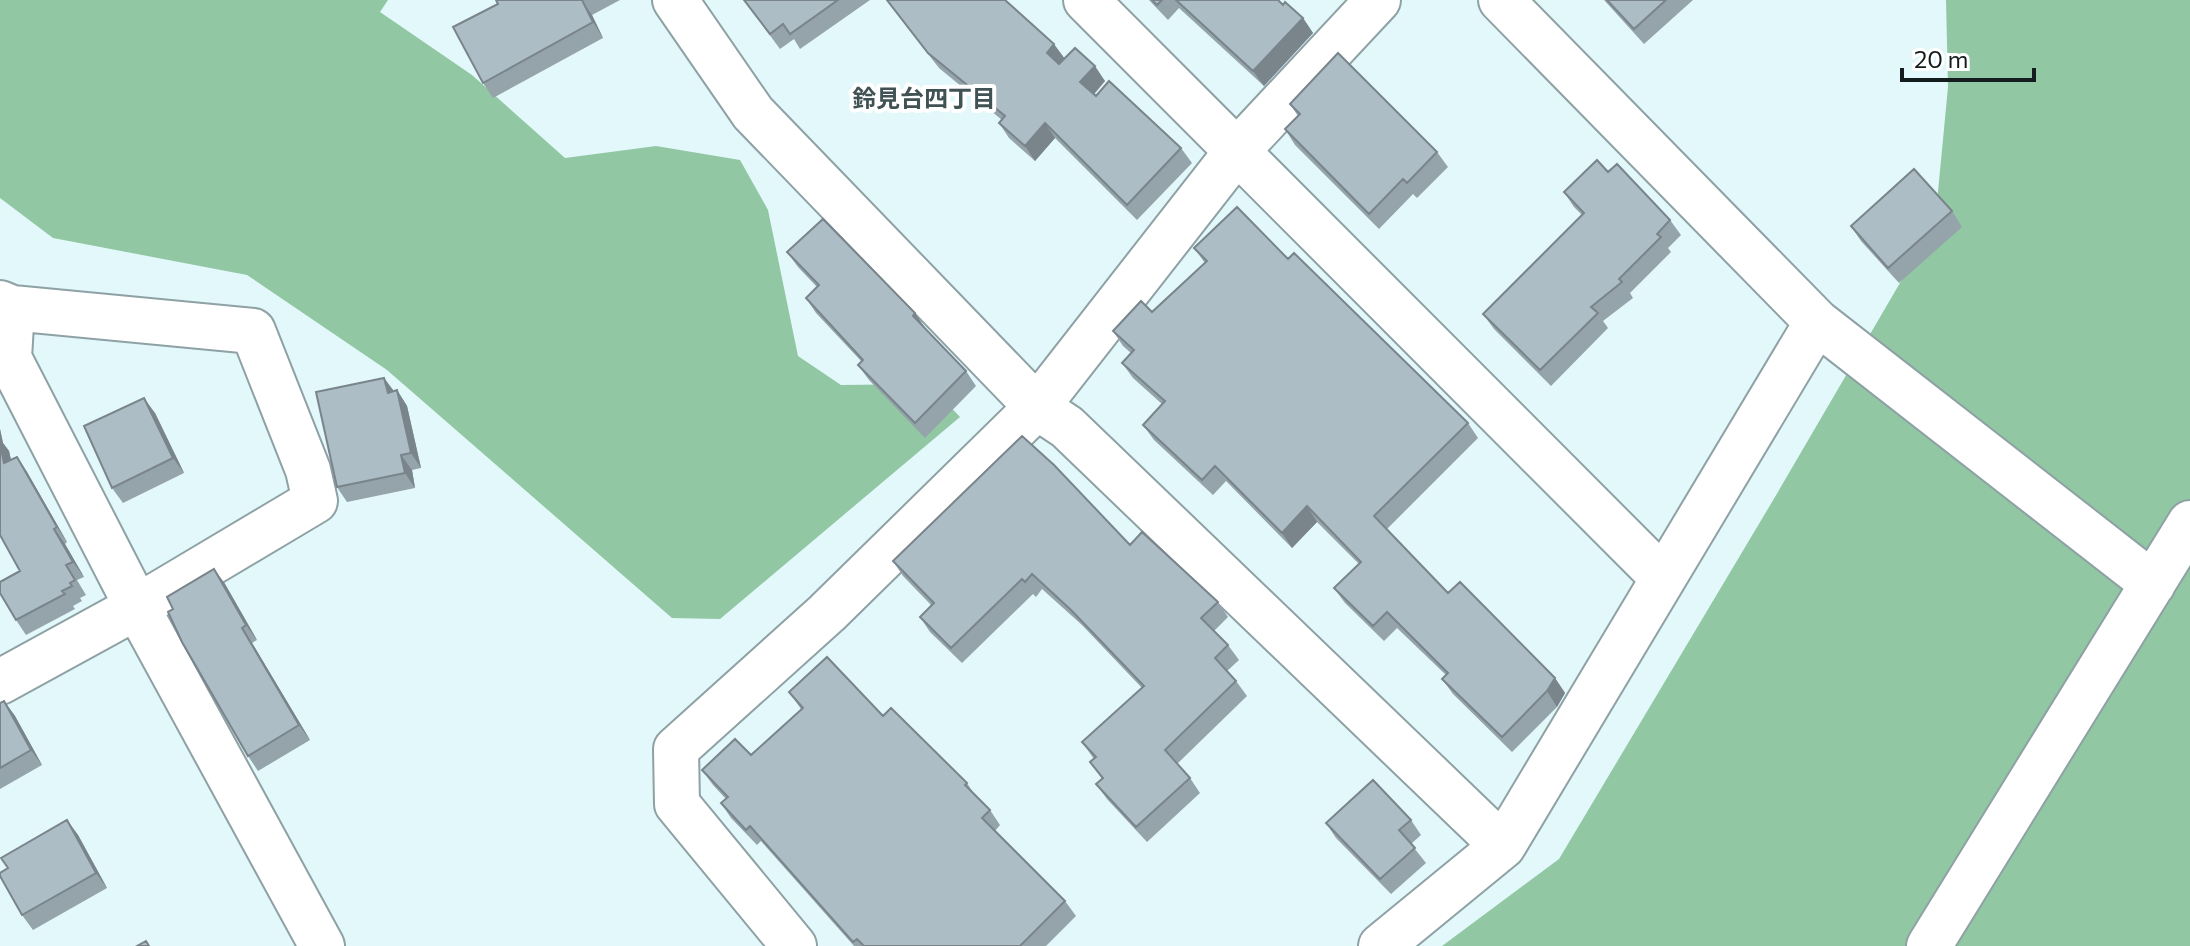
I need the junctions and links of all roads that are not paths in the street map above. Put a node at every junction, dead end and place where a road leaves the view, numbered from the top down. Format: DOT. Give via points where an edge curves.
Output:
graph roads {
  1 [pos="675,0"];
  2 [pos="1086,0"];
  3 [pos="1378,0"];
  4 [pos="1501,0"];
  5 [pos="1237,151"];
  6 [pos="6,305"];
  7 [pos="1817,322"];
  8 [pos="1037,407"];
  9 [pos="2190,523"];
  10 [pos="1662,577"];
  11 [pos="2153,584"];
  12 [pos="137,607"];
  13 [pos="0,682"];
  14 [pos="1503,846"];
  15 [pos="322,946"];
  16 [pos="794,946"];
  17 [pos="1381,946"];
  18 [pos="1929,946"];
  1 -- 8 [label="street" via="753,113"];
  2 -- 5 [label="street"];
  3 -- 5 [label="street"];
  4 -- 7 [label="street"];
  5 -- 8 [label="street"];
  5 -- 10 [label="street"];
  6 -- 12 [label="street" via="9,358"];
  6 -- 12 [label="street" via="253,331 308,470 315,501"];
  7 -- 10 [label="street"];
  7 -- 11 [label="street"];
  8 -- 14 [label="street" via="1067,427"];
  8 -- 16 [label="street" via="827,613 676,749 677,804"];
  9 -- 11 [label="street"];
  10 -- 14 [label="street"];
  11 -- 18 [label="street"];
  12 -- 13 [label="street"];
  12 -- 15 [label="street"];
  14 -- 17 [label="street"];
}
